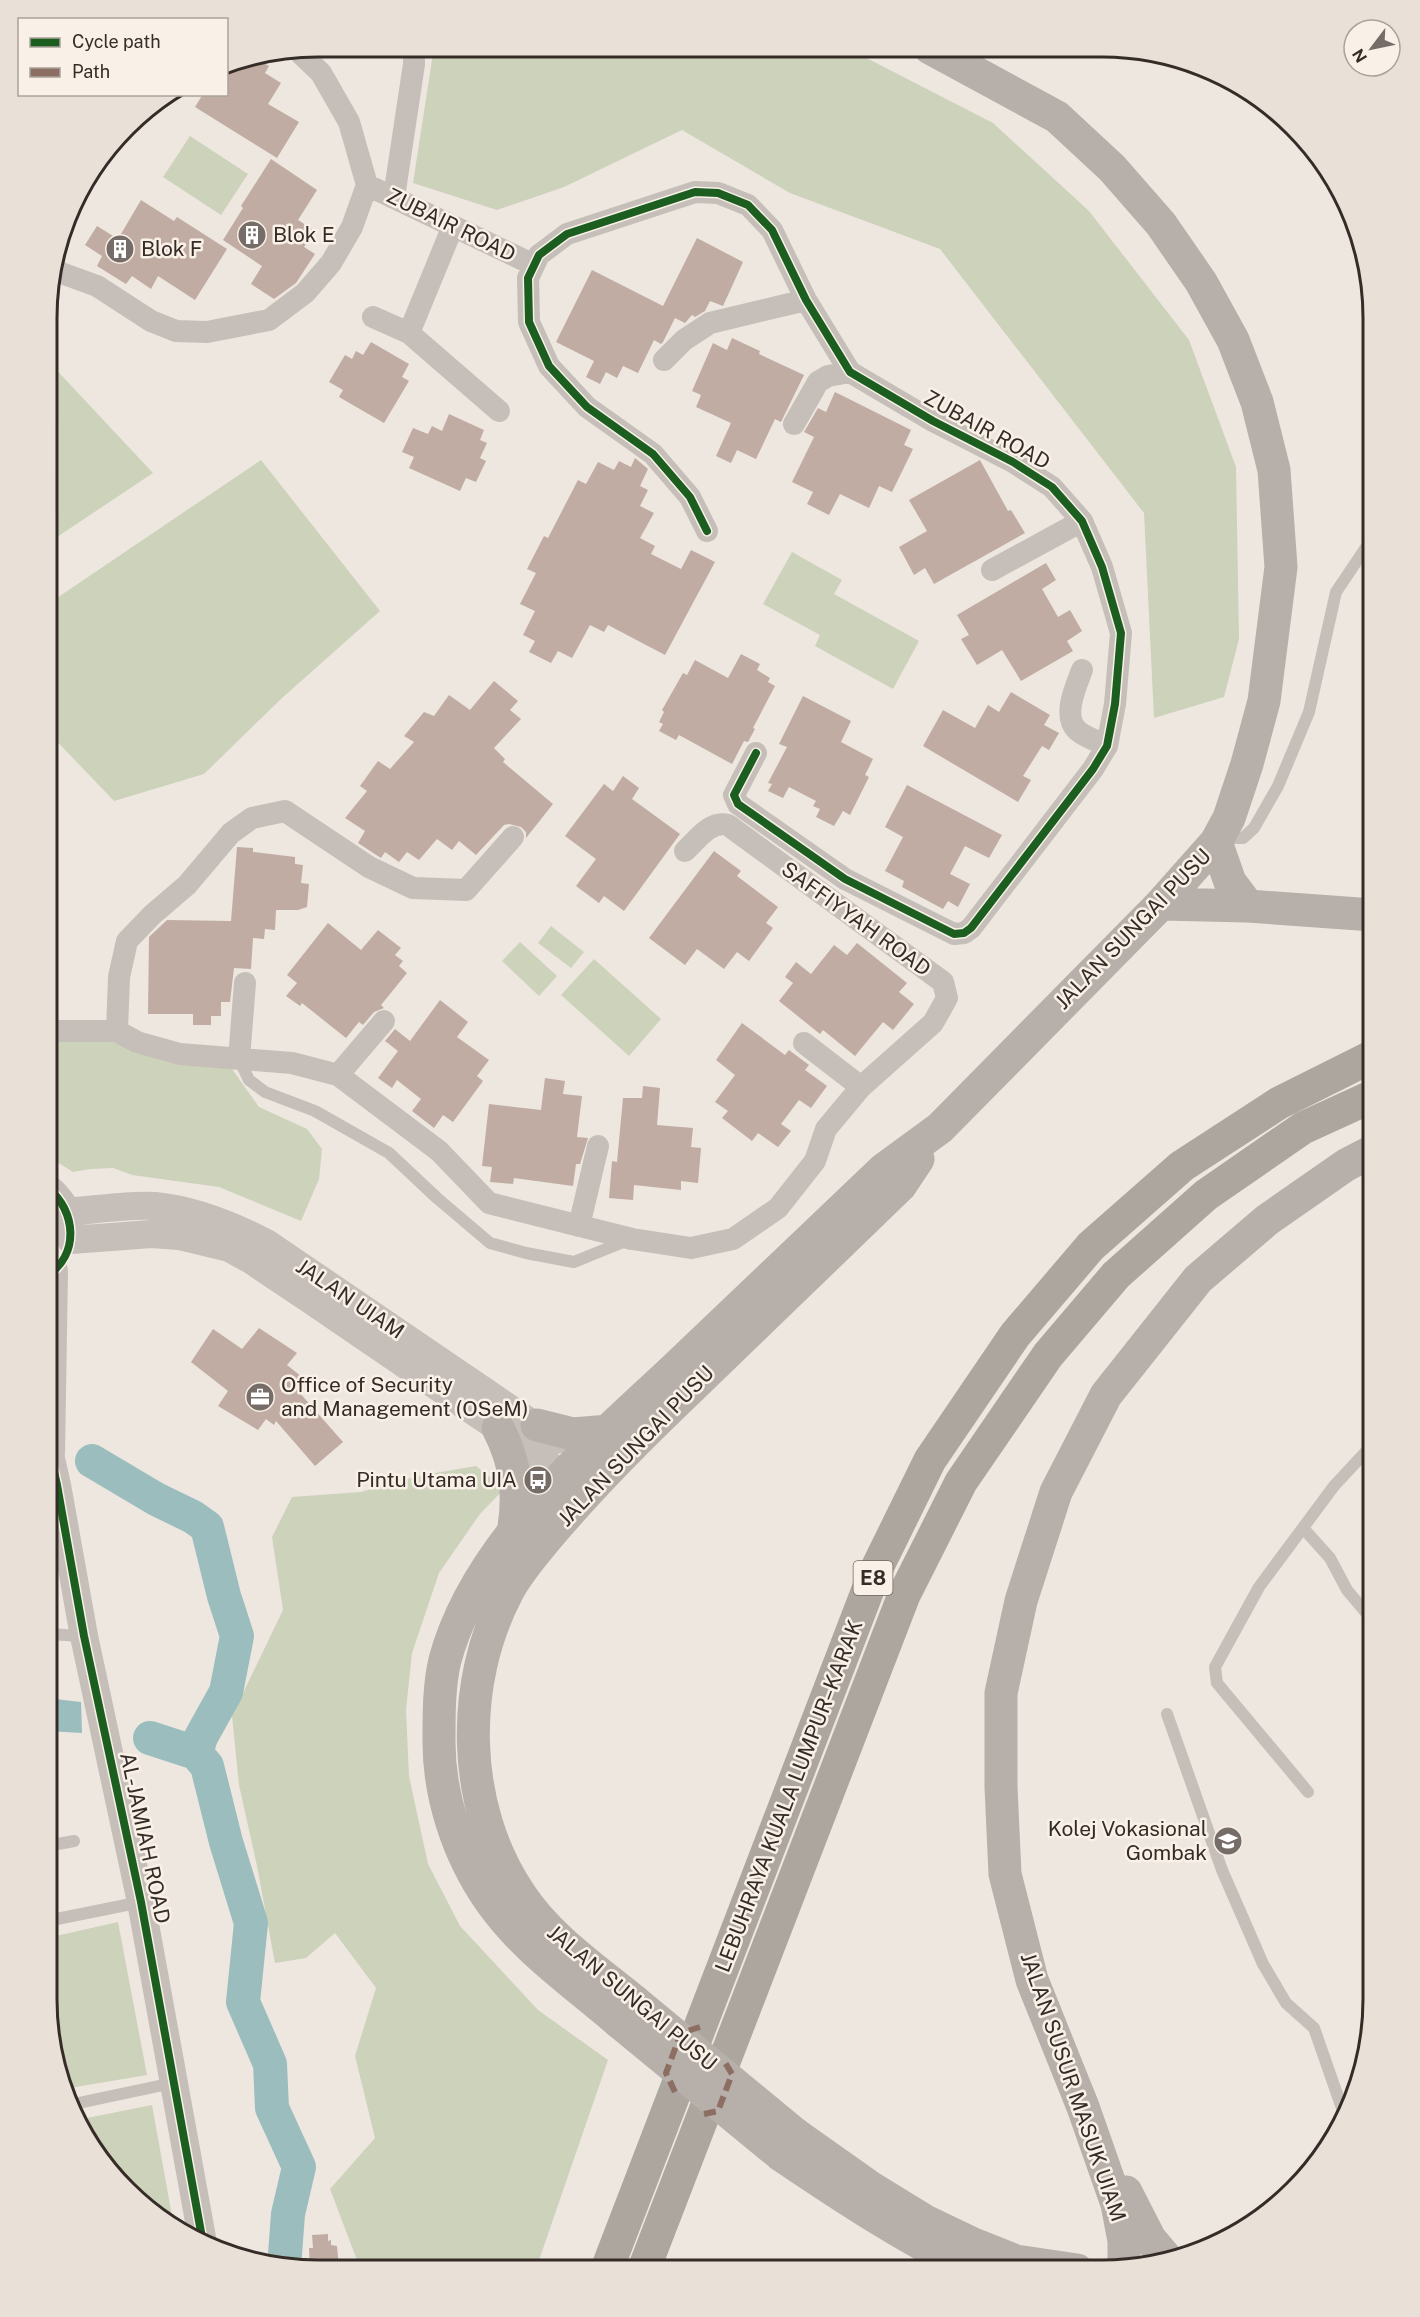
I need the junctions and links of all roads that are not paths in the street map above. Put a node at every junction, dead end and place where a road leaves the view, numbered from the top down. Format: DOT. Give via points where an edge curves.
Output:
graph roads {
  1 [pos="414,57"];
  2 [pos="946,57"];
  3 [pos="305,58"];
  4 [pos="367,185"];
  5 [pos="394,197"];
  6 [pos="453,226"];
  7 [pos="534,265"];
  8 [pos="61,273"];
  9 [pos="806,300"];
  10 [pos="373,317"];
  11 [pos="409,333"];
  12 [pos="664,360"];
  13 [pos="850,372"];
  14 [pos="498,411"];
  15 [pos="795,424"];
  16 [pos="1082,521"];
  17 [pos="707,531"];
  18 [pos="1363,552"];
  19 [pos="992,570"];
  20 [pos="1082,670"];
  21 [pos="1107,746"];
  22 [pos="756,753"];
  23 [pos="513,837"];
  24 [pos="1217,840"];
  25 [pos="685,850"];
  26 [pos="1161,904"];
  27 [pos="1248,906"];
  28 [pos="1363,914"];
  29 [pos="245,983"];
  30 [pos="384,1021"];
  31 [pos="57,1031"];
  32 [pos="117,1031"];
  33 [pos="804,1043"];
  34 [pos="239,1059"];
  35 [pos="1363,1061"];
  36 [pos="338,1075"];
  37 [pos="861,1087"];
  38 [pos="1363,1101"];
  39 [pos="940,1128"];
  40 [pos="598,1146"];
  41 [pos="1363,1156"];
  42 [pos="57,1197"];
  43 [pos="67,1212"];
  44 [pos="579,1226"];
  45 [pos="632,1239"];
  46 [pos="71,1240"];
  47 [pos="57,1267"];
  48 [pos="351,1314"];
  49 [pos="537,1425"];
  50 [pos="498,1428"];
  51 [pos="609,1431"];
  52 [pos="1363,1455"];
  53 [pos="583,1475"];
  54 [pos="57,1490"];
  55 [pos="1303,1528"];
  56 [pos="524,1542"];
  57 [pos="1363,1610"];
  58 [pos="57,1635"];
  59 [pos="84,1636"];
  60 [pos="1167,1714"];
  61 [pos="1308,1792"];
  62 [pos="74,1841"];
  63 [pos="57,1844"];
  64 [pos="141,1902"];
  65 [pos="57,1919"];
  66 [pos="173,2083"];
  67 [pos="79,2103"];
  68 [pos="1341,2104"];
  69 [pos="1083,2107"];
  70 [pos="788,2145"];
  71 [pos="201,2232"];
  72 [pos="1162,2253"];
  73 [pos="1124,2259"];
  74 [pos="610,2260"];
  75 [pos="647,2260"];
  76 [pos="951,2260"];
  77 [pos="1014,2260"];
  1 -- 5 [label="street"];
  2 -- 24 [label="main road, JALAN SUNGAI PUSU" via="1056,117 1112,168 1161,224 1201,282 1233,340 1257,402 1274,470 1281,567 1264,701 1247,765"];
  3 -- 4 [label="street" via="321,73 349,122"];
  4 -- 5 [label="street, ZUBAIR ROAD"];
  4 -- 8 [label="street" via="351,227 331,263 305,293 269,320 207,332 176,331 151,321 97,286"];
  5 -- 6 [label="street, ZUBAIR ROAD"];
  6 -- 7 [label="street, ZUBAIR ROAD"];
  6 -- 11 [label="street"];
  7 -- 9 [label="street, ZUBAIR ROAD" via="539,255 567,234 695,192 718,193 748,205 772,230"];
  7 -- 17 [label="street, ZUBAIR ROAD" via="528,278 529,322 549,366 587,407 653,453 690,497"];
  9 -- 12 [label="street" via="710,323 684,340"];
  9 -- 13 [label="street, ZUBAIR ROAD"];
  10 -- 11 [label="street"];
  11 -- 14 [label="street"];
  13 -- 15 [label="street" via="818,382"];
  13 -- 16 [label="street, ZUBAIR ROAD" via="933,421 1014,462 1052,487"];
  16 -- 19 [label="street"];
  16 -- 21 [label="street, ZUBAIR ROAD" via="1102,567 1121,633"];
  18 -- 24 [label="lane" via="1336,592 1309,712 1278,786 1254,828 1243,838"];
  20 -- 21 [label="street" via="1074,690 1072,723 1078,731"];
  21 -- 22 [label="street, ZUBAIR ROAD" via="971,928 954,934 845,879 738,804 734,795"];
  23 -- 32 [label="street" via="466,890 413,888 369,867 285,811 252,818 231,833 187,885 127,941 119,977"];
  24 -- 26 [label="main road, JALAN SUNGAI PUSU"];
  24 -- 27 [label="main road" via="1230,882"];
  25 -- 37 [label="street, SAFFIYYAH ROAD" via="712,826 728,825 943,982 946,998 933,1023"];
  26 -- 27 [label="main road"];
  26 -- 39 [label="main road, JALAN SUNGAI PUSU"];
  27 -- 28 [label="main road"];
  29 -- 34 [label="street"];
  30 -- 36 [label="street"];
  31 -- 32 [label="street, SAFFIYYAH ROAD"];
  32 -- 34 [label="street, SAFFIYYAH ROAD" via="136,1042 180,1054"];
  33 -- 37 [label="street"];
  34 -- 36 [label="street, SAFFIYYAH ROAD" via="292,1063"];
  34 -- 45 [label="lane" via="249,1080 265,1092 315,1111 389,1153 490,1243 574,1262"];
  35 -- 74 [label="highway, LEBUHRAYA KUALA LUMPUR–KARAK / E8" via="1279,1103 1182,1166 1091,1246 1016,1335 930,1460 874,1574"];
  36 -- 44 [label="street, SAFFIYYAH ROAD" via="439,1151 489,1203"];
  37 -- 45 [label="street, SAFFIYYAH ROAD" via="826,1129 815,1161 778,1208 733,1239 691,1248"];
  38 -- 75 [label="highway, LEBUHRAYA KUALA LUMPUR–KARAK / E8" via="1304,1128 1206,1196 1116,1275 1048,1355 961,1482 904,1595"];
  39 -- 51 [label="main road, JALAN SUNGAI PUSU" via="884,1169"];
  39 -- 53 [label="main road, JALAN SUNGAI PUSU" via="900,1186"];
  40 -- 44 [label="street"];
  41 -- 69 [label="main road, JALAN SUSUR MASUK UIAM" via="1267,1220 1198,1279 1106,1395 1056,1492 1021,1601 1001,1694 1005,1874 1032,1980"];
  42 -- 43 [label="street"];
  43 -- 46 [label="street"];
  43 -- 48 [label="street, JALAN UIAM" via="152,1206 217,1220 268,1244"];
  44 -- 45 [label="street, SAFFIYYAH ROAD"];
  46 -- 47 [label="street, AL-JAMIAH ROAD"];
  46 -- 48 [label="street, JALAN UIAM" via="152,1234 229,1248"];
  48 -- 49 [label="street, JALAN UIAM"];
  48 -- 50 [label="street, JALAN UIAM"];
  49 -- 51 [label="main road" via="573,1434"];
  49 -- 53 [label="street, JALAN UIAM"];
  50 -- 53 [label="street, JALAN UIAM"];
  50 -- 56 [label="main road" via="514,1468"];
  51 -- 53 [label="main road, JALAN SUNGAI PUSU"];
  52 -- 55 [label="lane"];
  53 -- 56 [label="main road, JALAN SUNGAI PUSU"];
  54 -- 59 [label="street, AL-JAMIAH ROAD"];
  55 -- 57 [label="lane" via="1330,1558"];
  55 -- 61 [label="lane" via="1259,1587 1215,1667 1217,1683"];
  56 -- 70 [label="main road, JALAN SUNGAI PUSU, bridge" via="483,1573 467,1602 445,1662 440,1692 440,1774 446,1805 470,1866 489,1899 530,1947 626,2012"];
  58 -- 59 [label="lane"];
  59 -- 64 [label="street, AL-JAMIAH ROAD"];
  60 -- 68 [label="lane" via="1222,1870 1263,1964 1286,2003 1314,2028"];
  62 -- 63 [label="lane"];
  64 -- 65 [label="lane"];
  64 -- 66 [label="street, AL-JAMIAH ROAD"];
  66 -- 67 [label="lane"];
  66 -- 71 [label="street, AL-JAMIAH ROAD"];
  69 -- 72 [label="main road" via="1150,2239"];
  69 -- 73 [label="main road, JALAN SUSUR MASUK UIAM" via="1117,2204"];
  70 -- 76 [label="main road, JALAN SUNGAI PUSU" via="858,2207"];
  70 -- 77 [label="main road, JALAN SUNGAI PUSU" via="945,2230"];
}
